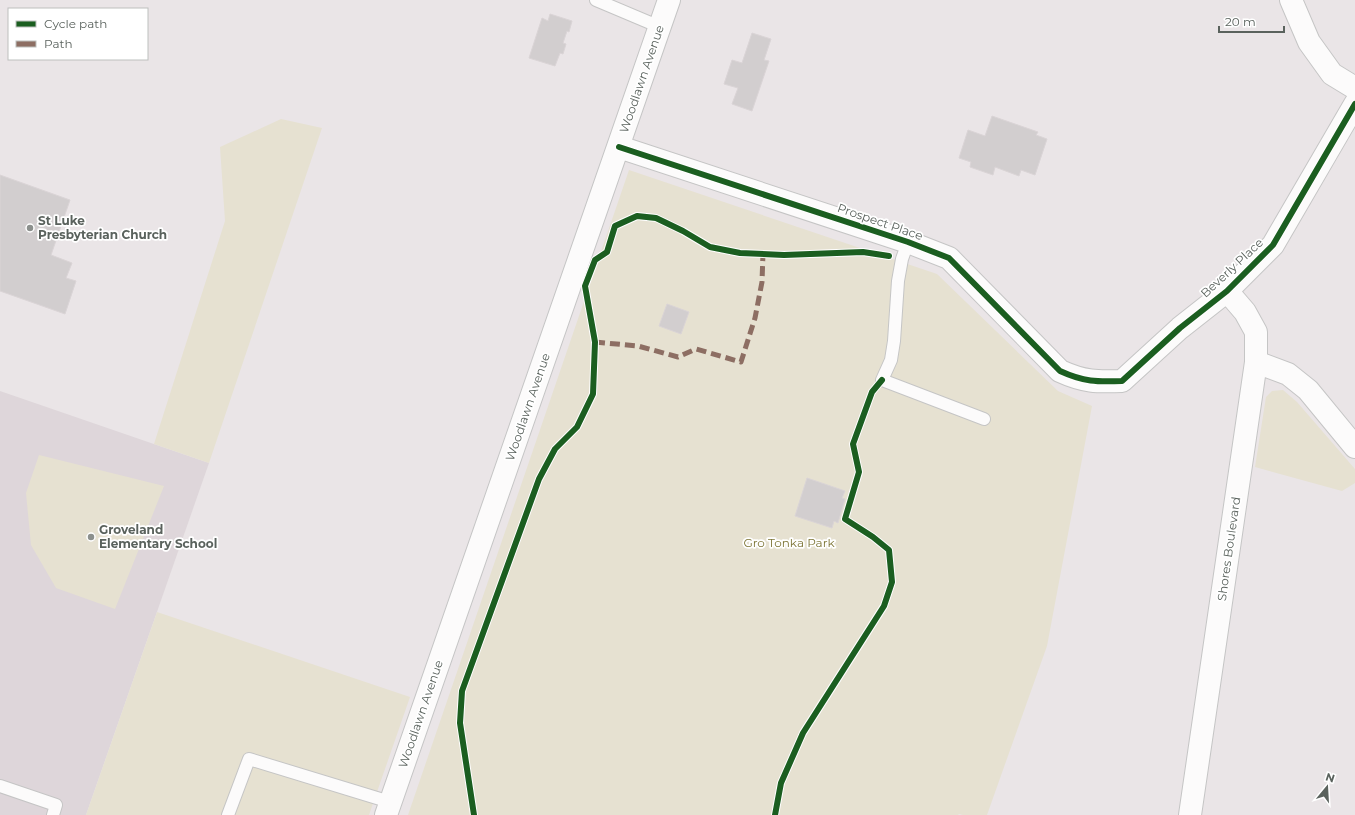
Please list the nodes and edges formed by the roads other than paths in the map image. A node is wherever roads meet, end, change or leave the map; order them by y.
1 (596, 0) edge
2 (669, 0) edge
3 (1291, 0) edge
4 (660, 27) junction
5 (1355, 88) edge
6 (1355, 104) edge
7 (619, 147) junction
8 (908, 242) junction
9 (1227, 292) junction
10 (1256, 362) junction
11 (1095, 382) joint
12 (984, 419) dead end
13 (1355, 447) edge
14 (0, 786) edge
15 (388, 809) edge
16 (53, 815) edge
17 (228, 815) edge
18 (1190, 815) edge

1 - 4 lane
2 - 4 street, Woodlawn Avenue
3 - 5 street
4 - 7 street, Woodlawn Avenue
6 - 9 street, Beverly Place
7 - 8 street, Prospect Place
7 - 15 street, Woodlawn Avenue
8 - 11 street, Prospect Place
8 - 12 lane
9 - 10 street, Shores Boulevard
9 - 11 street, Beverly Place
10 - 13 street
10 - 18 street, Shores Boulevard
14 - 16 lane
15 - 17 lane

